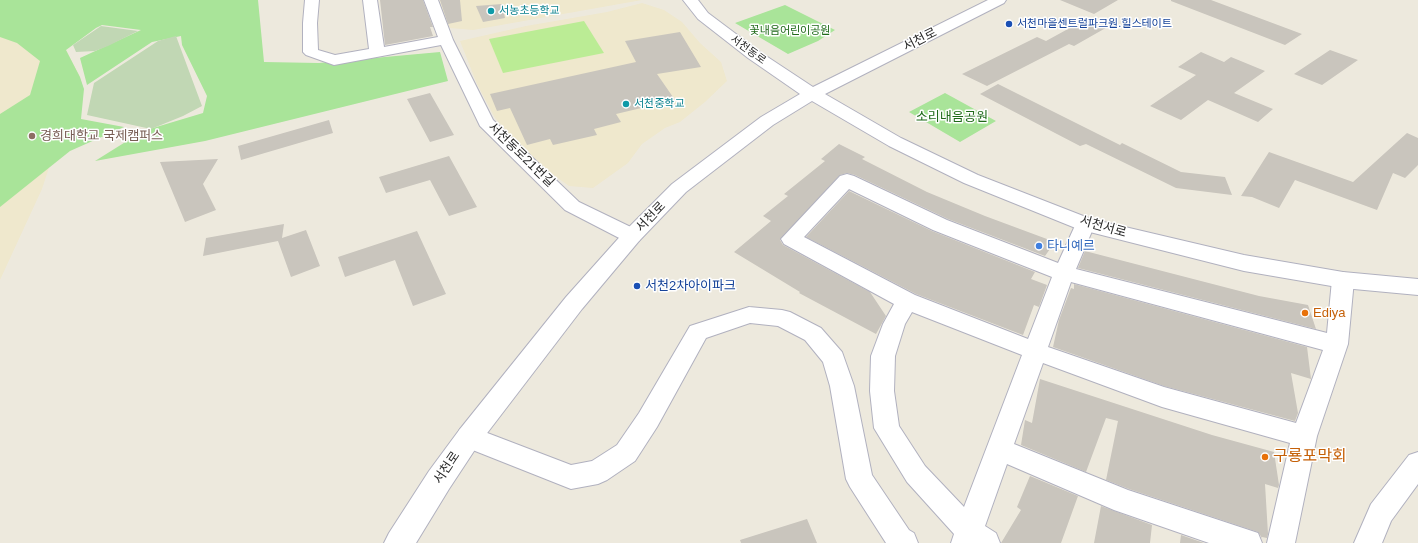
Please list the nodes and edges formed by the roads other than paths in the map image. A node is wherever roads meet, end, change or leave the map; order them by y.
1 (312, 0) edge
2 (370, 0) edge
3 (431, 0) edge
4 (690, 0) edge
5 (999, 0) edge
6 (446, 40) junction
7 (377, 52) junction
8 (812, 94) junction
9 (1085, 224) junction
10 (632, 236) junction
11 (1064, 273) junction
12 (1343, 280) junction
13 (1418, 287) edge
14 (907, 301) junction
15 (1337, 344) junction
16 (1035, 351) junction
17 (1304, 436) junction
18 (469, 437) junction
19 (999, 449) junction
20 (1418, 463) edge
21 (973, 539) edge
22 (399, 543) edge
23 (904, 543) edge
24 (1248, 543) edge
25 (1280, 543) edge
26 (1368, 543) edge

1 - 7 street
2 - 7 street
3 - 6 street, 서천동로21번길
4 - 8 street, 서천동로
5 - 8 street, 서천로
6 - 7 street
6 - 10 street, 서천동로21번길
8 - 9 street, 서천서로
8 - 10 street, 서천로
9 - 11 street
9 - 12 street, 서천서로
10 - 18 street, 서천로
11 - 14 street
11 - 15 street
11 - 16 street
12 - 13 street, 서천서로
12 - 15 street
14 - 16 street
14 - 21 street
15 - 17 street
16 - 17 street
16 - 19 street
17 - 25 street
18 - 22 street, 서천로
18 - 23 street
19 - 21 street
19 - 24 street
20 - 26 street

